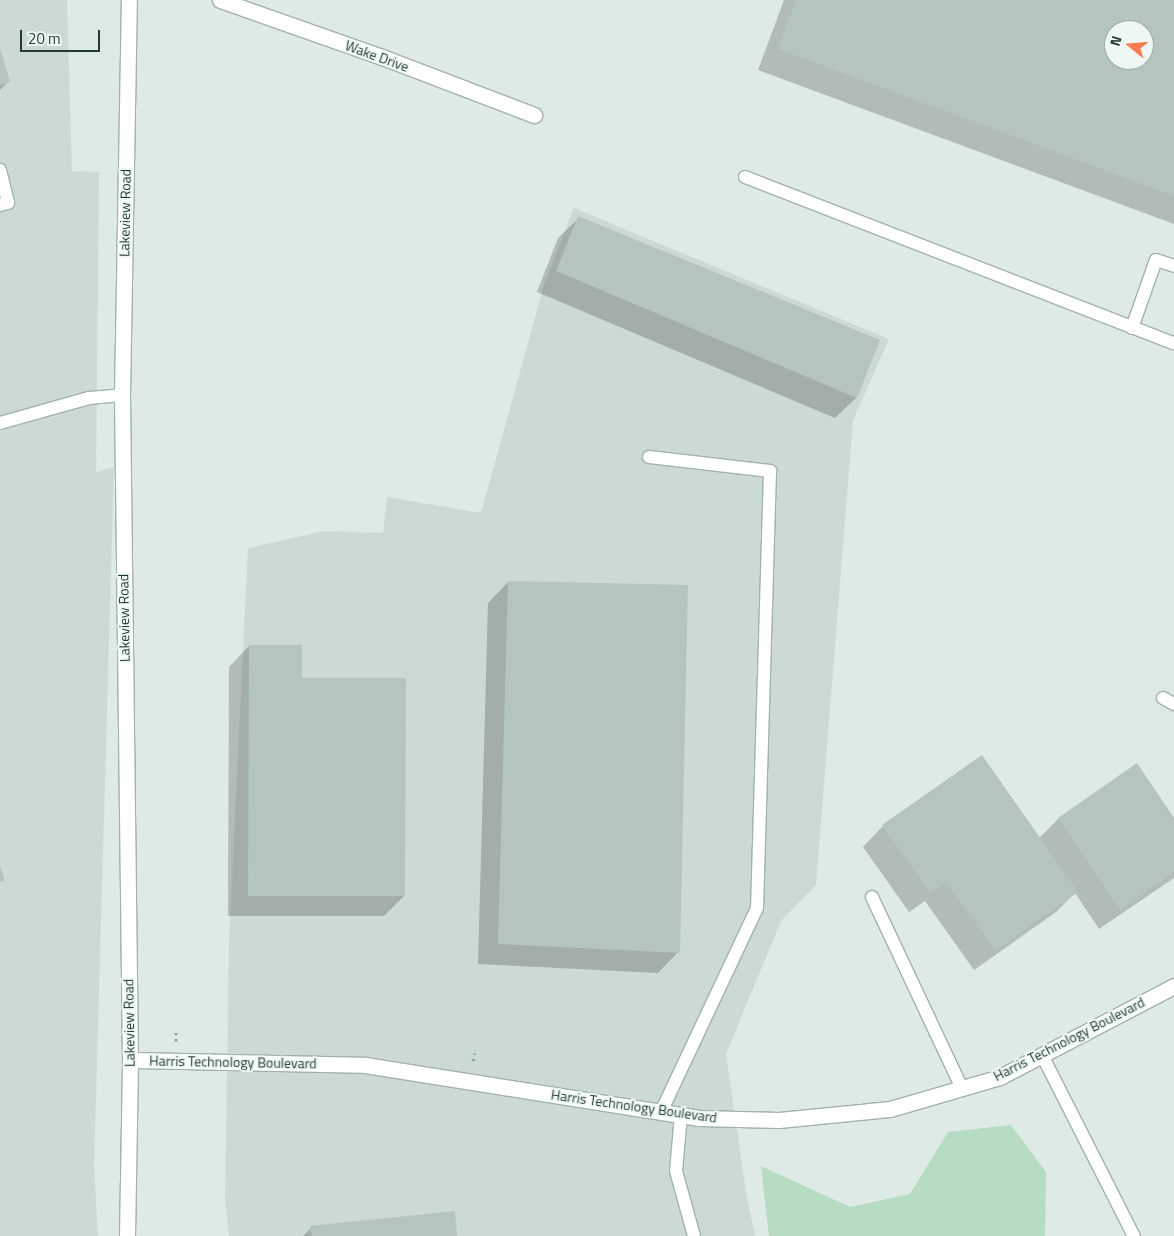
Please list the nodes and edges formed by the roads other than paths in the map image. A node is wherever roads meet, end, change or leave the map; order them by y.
1 (129, 0) edge
2 (220, 0) edge
3 (534, 115) dead end
4 (0, 170) edge
5 (745, 178) dead end
6 (0, 205) edge
7 (1174, 266) edge
8 (1132, 328) junction
9 (1174, 343) edge
10 (122, 395) junction
11 (0, 423) edge
12 (649, 457) dead end
13 (872, 897) dead end
14 (1174, 986) edge
15 (1042, 1055) junction
16 (130, 1060) junction
17 (962, 1088) junction
18 (661, 1112) junction
19 (681, 1115) junction
20 (127, 1236) edge
21 (694, 1236) edge
22 (1134, 1236) edge

1 - 10 street, Lakeview Road
2 - 3 street, Wake Drive
4 - 6 lane
5 - 8 lane
7 - 8 lane
8 - 9 lane
10 - 11 lane
10 - 16 street, Lakeview Road
12 - 18 lane
13 - 17 lane
14 - 15 street, Harris Technology Boulevard
15 - 17 street, Harris Technology Boulevard
15 - 22 lane
16 - 18 street, Harris Technology Boulevard
16 - 20 street, Lakeview Road
17 - 19 street, Harris Technology Boulevard
18 - 19 street, Harris Technology Boulevard
19 - 21 lane

